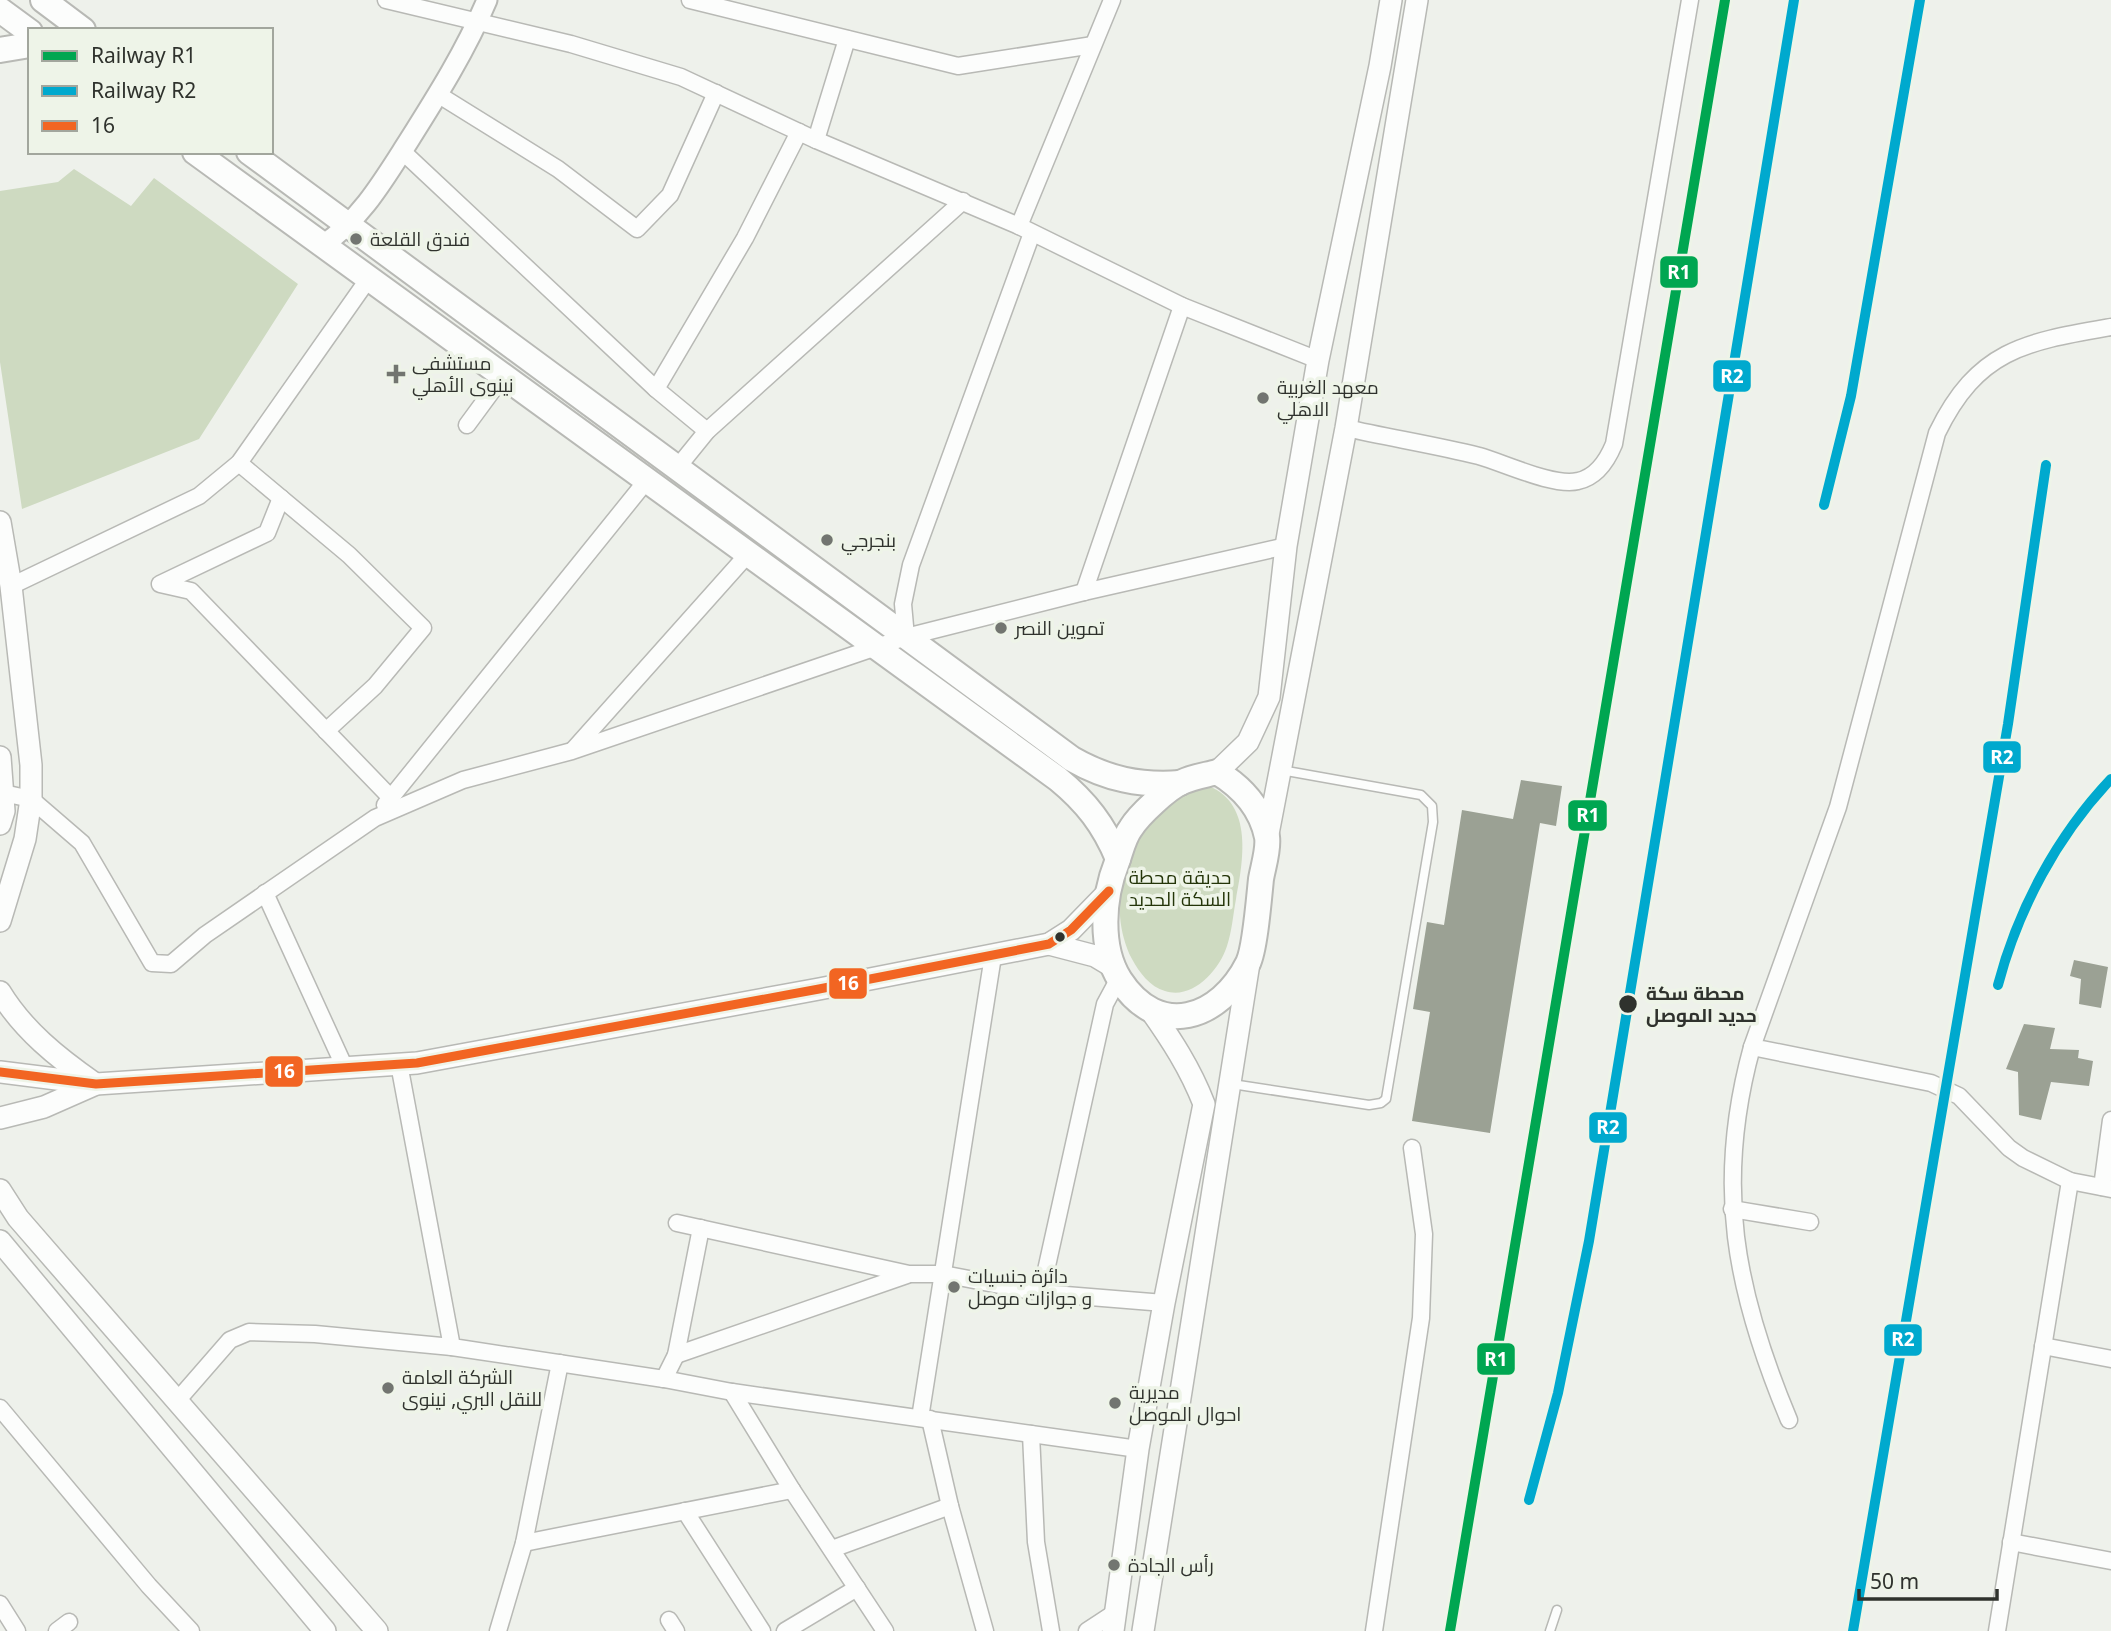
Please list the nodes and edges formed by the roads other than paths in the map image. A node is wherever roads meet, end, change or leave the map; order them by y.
1 (43, 0) edge
2 (386, 0) edge
3 (487, 0) edge
4 (690, 0) edge
5 (1112, 0) edge
6 (1391, 0) edge
7 (1417, 0) edge
8 (1690, 0) edge
9 (0, 10) edge
10 (477, 23) junction
11 (80, 28) edge
12 (28, 31) edge
13 (847, 39) junction
14 (28, 45) edge
15 (1093, 45) junction
16 (0, 50) edge
17 (716, 93) junction
18 (439, 95) junction
19 (799, 132) junction
20 (816, 140) junction
21 (402, 151) junction
22 (198, 154) edge
23 (253, 154) edge
24 (963, 201) junction
25 (349, 225) junction
26 (1026, 229) junction
27 (323, 245) junction
28 (369, 278) junction
29 (1182, 306) junction
30 (2111, 326) edge
31 (1318, 360) junction
32 (503, 376) junction
33 (656, 389) junction
34 (467, 425) dead end
35 (1346, 428) junction
36 (706, 431) junction
37 (239, 463) junction
38 (677, 468) junction
39 (647, 480) junction
40 (281, 498) junction
41 (0, 522) edge
42 (1286, 546) junction
43 (748, 554) junction
44 (11, 586) junction
45 (1084, 592) junction
46 (906, 637) junction
47 (876, 647) junction
48 (326, 731) junction
49 (572, 751) junction
50 (0, 757) edge
51 (1282, 770) junction
52 (1217, 772) junction
53 (1180, 783) junction
54 (3, 793) junction
55 (391, 798) junction
56 (31, 799) junction
57 (375, 818) junction
58 (0, 824) edge
59 (1267, 839) junction
60 (1118, 859) junction
61 (1109, 891) junction
62 (265, 893) junction
63 (0, 921) edge
64 (1049, 944) junction
65 (993, 956) junction
66 (1250, 960) junction
67 (1117, 973) junction
68 (0, 992) edge
69 (1149, 1008) junction
70 (1752, 1047) junction
71 (399, 1064) junction
72 (345, 1068) junction
73 (0, 1072) edge
74 (96, 1084) junction
75 (1230, 1084) junction
76 (0, 1118) edge
77 (2111, 1120) edge
78 (1412, 1149) dead end
79 (2070, 1181) junction
80 (2106, 1188) edge
81 (0, 1191) edge
82 (1732, 1209) junction
83 (1810, 1222) dead end
84 (677, 1223) dead end
85 (701, 1228) junction
86 (0, 1241) edge
87 (909, 1274) junction
88 (943, 1274) junction
89 (1041, 1293) junction
90 (1164, 1303) junction
91 (2043, 1346) junction
92 (452, 1347) junction
93 (676, 1355) junction
94 (2111, 1359) edge
95 (560, 1363) junction
96 (664, 1379) junction
97 (732, 1392) junction
98 (176, 1402) junction
99 (0, 1408) edge
100 (925, 1419) junction
101 (1789, 1420) dead end
102 (1031, 1434) junction
103 (1138, 1449) junction
104 (792, 1490) junction
105 (950, 1506) junction
106 (685, 1511) junction
107 (2011, 1542) junction
108 (524, 1543) junction
109 (832, 1549) junction
110 (2111, 1561) edge
111 (857, 1588) junction
112 (0, 1604) edge
113 (1557, 1610) dead end
114 (1114, 1621) edge
115 (17, 1631) edge
116 (191, 1631) edge
117 (325, 1631) edge
118 (377, 1631) edge
119 (498, 1631) edge
120 (762, 1631) edge
121 (785, 1631) edge
122 (885, 1631) edge
123 (985, 1631) edge
124 (1051, 1631) edge
125 (1087, 1631) edge
126 (1143, 1631) edge
127 (1374, 1631) edge
128 (1550, 1631) edge
129 (1997, 1631) edge

1 - 11 main road
2 - 10 street
3 - 10 street
4 - 13 street
5 - 15 street
6 - 31 main road
7 - 35 main road
8 - 35 street
9 - 12 main road
10 - 17 street
10 - 18 street
13 - 15 street
13 - 20 street
14 - 16 main road
15 - 26 street
17 - 18 street
17 - 19 street
18 - 21 street
19 - 20 street
19 - 33 street
20 - 24 street
21 - 25 street
21 - 33 street
22 - 27 main road
23 - 25 main road
24 - 26 street
24 - 36 street
25 - 27 street
25 - 38 main road
26 - 29 street
26 - 46 street
27 - 28 main road
28 - 32 main road
28 - 37 street
29 - 31 street
29 - 45 street
30 - 70 street
31 - 42 main road
32 - 34 street
32 - 39 main road
33 - 36 street
35 - 51 main road
36 - 38 street
37 - 40 street
37 - 44 street
38 - 46 main road
39 - 43 main road
39 - 55 street
40 - 48 street
40 - 48 street
41 - 44 main road
42 - 45 street
42 - 52 main road
43 - 47 main road
43 - 49 street
44 - 56 main road
45 - 46 street
46 - 47 street
46 - 53 main road
47 - 49 street
47 - 60 main road
48 - 55 street
49 - 57 street
50 - 54 main road
51 - 59 main road
51 - 75 lane
52 - 53 main road
52 - 59 main road
53 - 60 main road
54 - 56 street
54 - 58 main road
55 - 57 street
56 - 62 street
56 - 63 main road
57 - 62 street
59 - 66 main road
60 - 61 main road
61 - 64 main road
61 - 67 main road
62 - 72 street
64 - 65 main road
64 - 67 main road
65 - 71 main road
65 - 88 street
66 - 69 main road
66 - 75 main road
67 - 69 main road
67 - 89 street
68 - 74 main road
69 - 90 main road
70 - 79 street
70 - 82 street
71 - 72 main road
71 - 92 street
72 - 74 main road
73 - 74 main road
74 - 76 main road
75 - 126 main road
77 - 80 street
78 - 127 street
79 - 80 street
79 - 91 street
81 - 98 main road
82 - 83 street
82 - 101 street
84 - 85 street
85 - 87 street
85 - 93 street
86 - 117 main road
87 - 88 street
87 - 93 street
88 - 89 street
88 - 100 street
89 - 90 street
90 - 103 main road
91 - 94 street
91 - 107 street
92 - 95 street
92 - 98 street
93 - 96 street
95 - 96 street
95 - 108 street
96 - 97 street
97 - 100 street
97 - 104 street
98 - 118 main road
99 - 116 street
100 - 102 street
100 - 105 street
102 - 103 street
102 - 124 street
103 - 114 main road
104 - 106 street
104 - 109 street
105 - 109 street
105 - 123 street
106 - 108 street
106 - 120 street
107 - 110 street
107 - 129 street
108 - 119 street
109 - 111 street
111 - 121 street
111 - 122 street
112 - 115 street
113 - 128 lane
114 - 125 street

